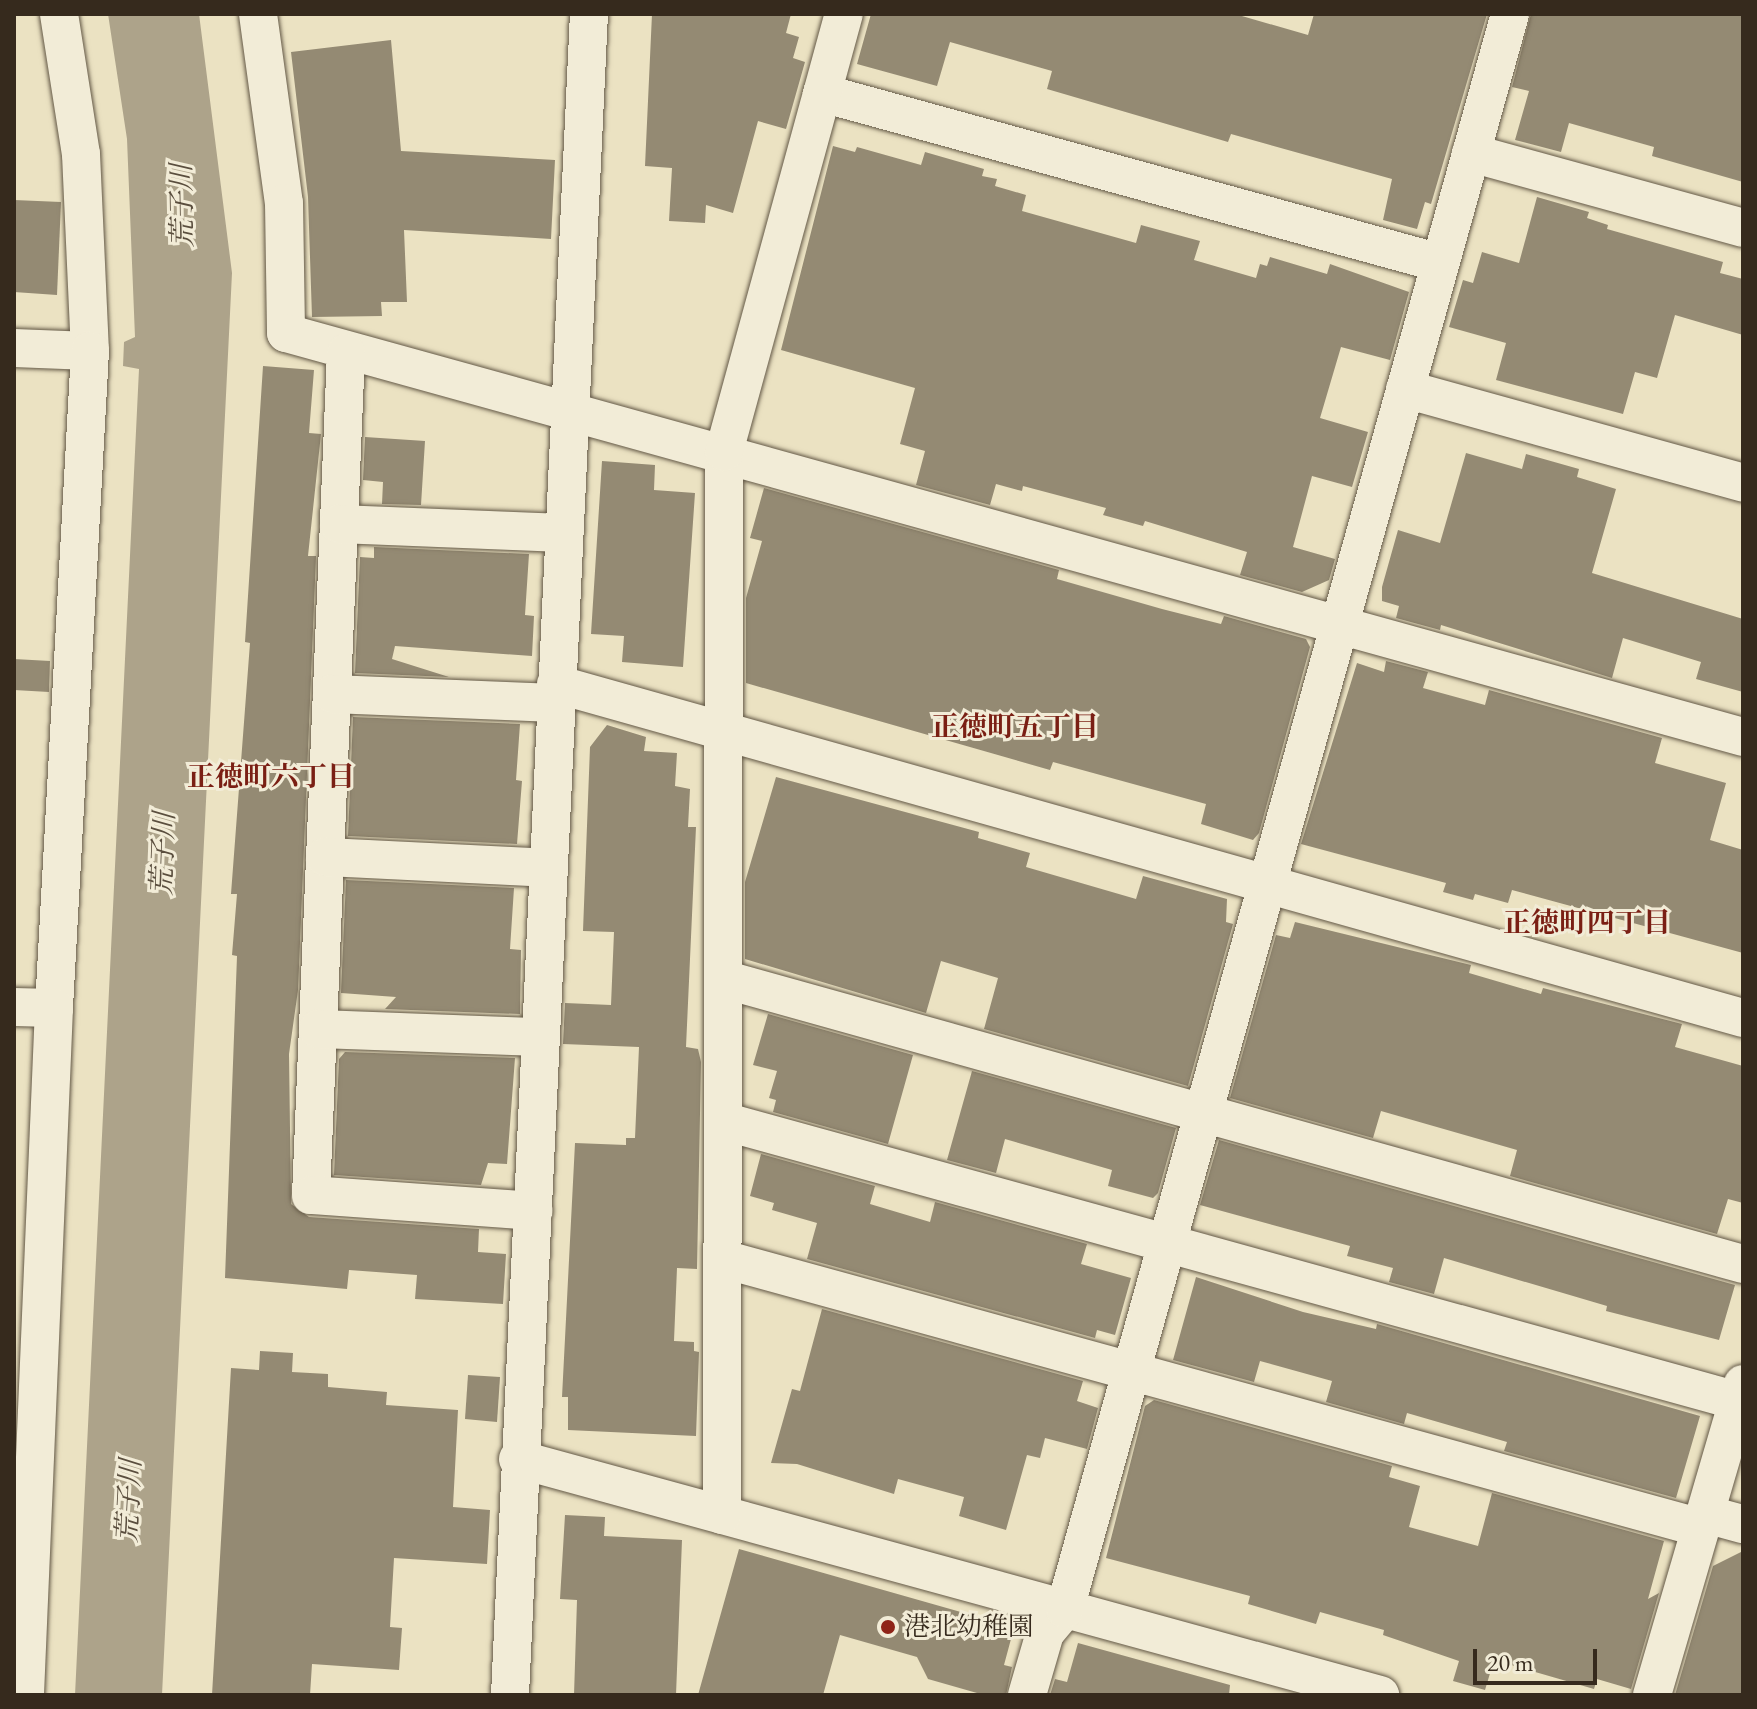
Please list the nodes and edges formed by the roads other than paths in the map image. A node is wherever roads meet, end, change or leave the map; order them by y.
1 (59, 14) edge
2 (258, 14) edge
3 (589, 14) edge
4 (844, 14) edge
5 (1510, 14) edge
6 (822, 93) junction
7 (1471, 153) junction
8 (1743, 228) edge
9 (1440, 263) junction
10 (14, 348) edge
11 (90, 351) junction
12 (346, 353) junction
13 (1405, 389) junction
14 (569, 411) junction
15 (724, 452) junction
16 (1743, 483) edge
17 (339, 524) junction
18 (563, 533) junction
19 (1339, 625) junction
20 (556, 693) junction
21 (332, 694) junction
22 (724, 731) junction
23 (1743, 737) edge
24 (325, 857) junction
25 (548, 868) junction
26 (1267, 884) junction
27 (723, 979) junction
28 (14, 1007) edge
29 (54, 1008) junction
30 (1743, 1018) edge
31 (318, 1029) junction
32 (541, 1037) junction
33 (1204, 1113) junction
34 (723, 1121) junction
35 (533, 1211) junction
36 (1167, 1243) junction
37 (723, 1259) junction
38 (1743, 1264) edge
39 (1132, 1370) junction
40 (1741, 1392) edge
41 (518, 1459) junction
42 (722, 1515) junction
43 (1703, 1521) junction
44 (1743, 1524) edge
45 (1065, 1609) junction
46 (25, 1695) edge
47 (510, 1695) edge
48 (1027, 1695) edge
49 (1380, 1695) edge
50 (1652, 1695) edge

1 - 11 street
2 - 12 street
3 - 14 street
4 - 6 street
5 - 7 street
6 - 9 street
6 - 15 street
7 - 8 street
7 - 9 street
9 - 13 street
10 - 11 street
11 - 29 street
12 - 14 street
12 - 17 street
13 - 16 street
13 - 19 street
14 - 15 street
14 - 18 street
15 - 19 street
15 - 22 street
17 - 18 street
17 - 21 street
18 - 20 street
19 - 23 street
19 - 26 street
20 - 21 street
20 - 22 street
20 - 25 street
21 - 24 street
22 - 26 street
22 - 27 street
24 - 25 street
24 - 31 street
25 - 32 street
26 - 30 street
26 - 33 street
27 - 33 street
27 - 34 street
28 - 29 street
29 - 46 street
31 - 32 street
31 - 35 street
32 - 35 street
33 - 36 street
33 - 38 street
34 - 36 street
34 - 37 street
35 - 41 street
36 - 39 street
36 - 40 street
37 - 39 street
37 - 42 street
39 - 43 street
39 - 45 street
40 - 43 street
41 - 42 street
41 - 47 street
42 - 45 street
43 - 44 street
43 - 50 street
45 - 48 street
45 - 49 street

